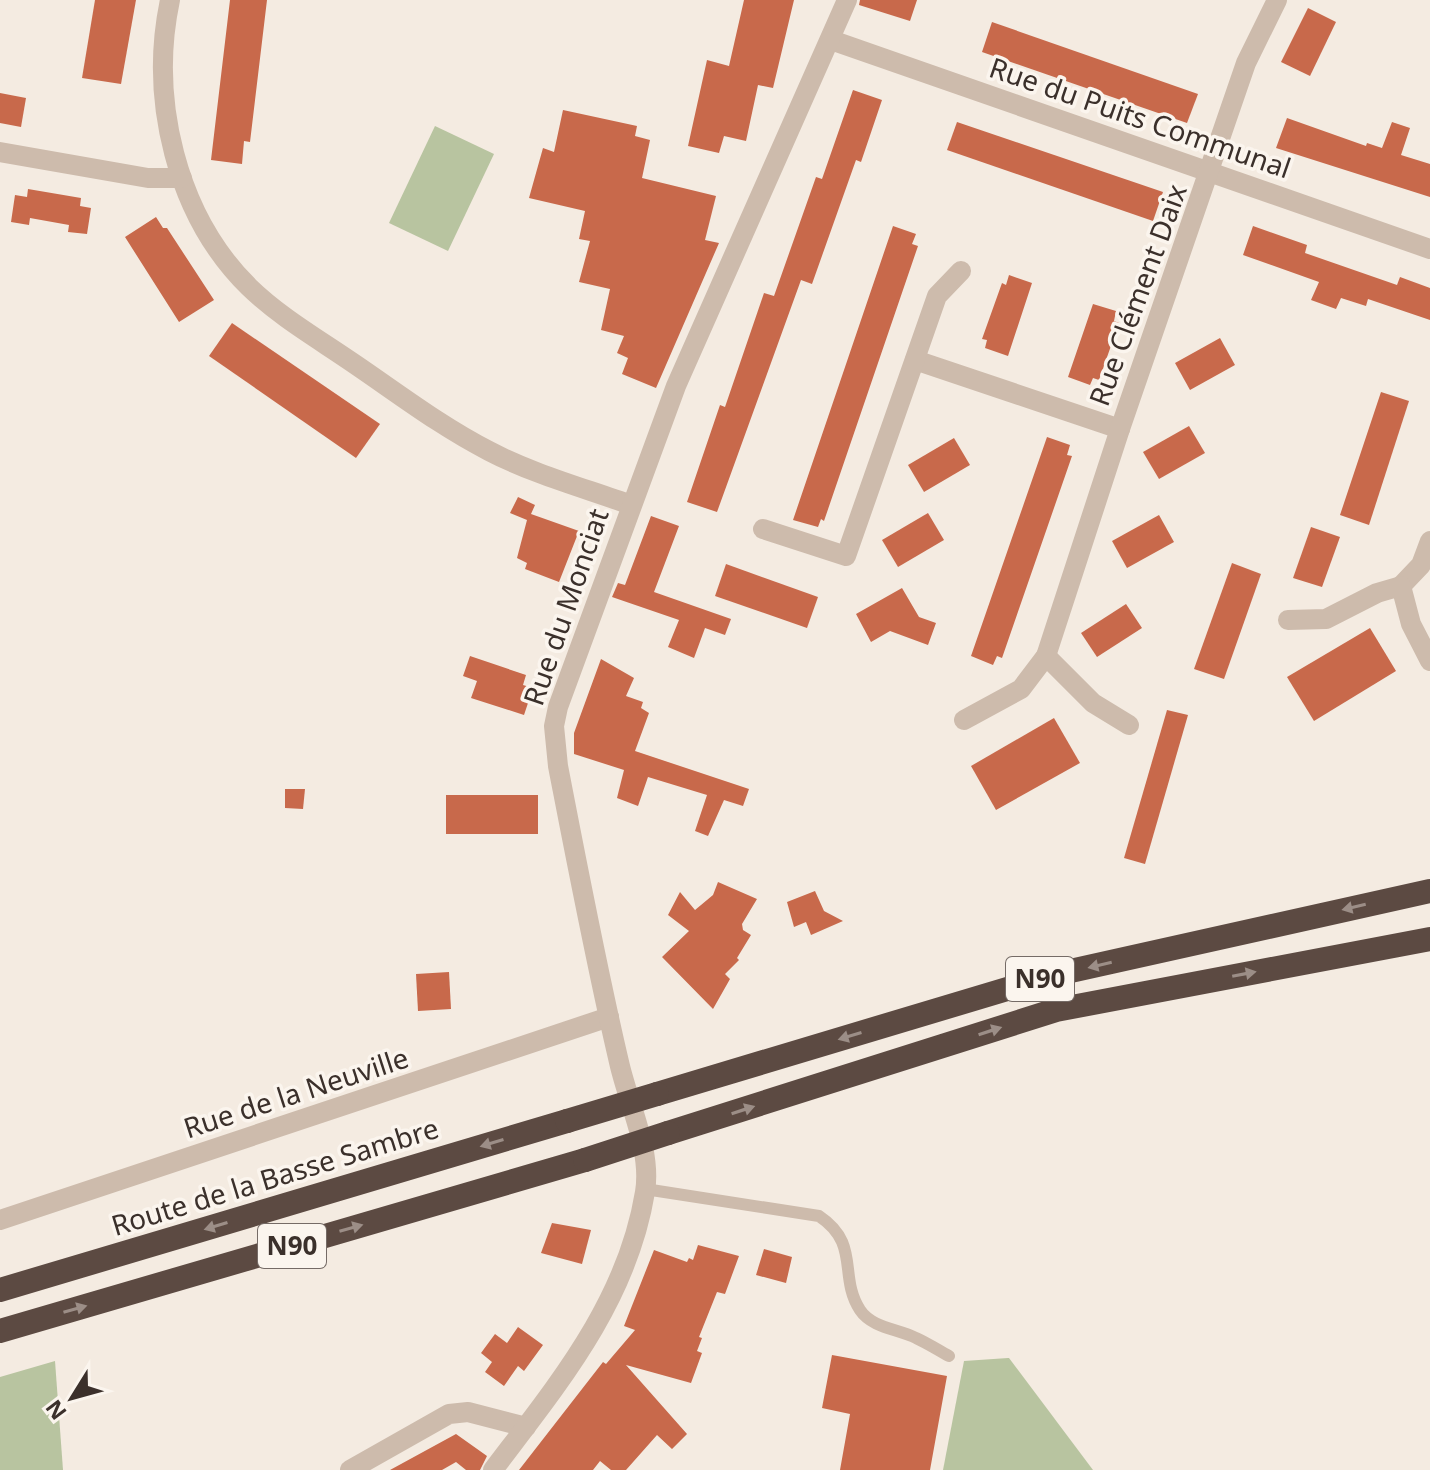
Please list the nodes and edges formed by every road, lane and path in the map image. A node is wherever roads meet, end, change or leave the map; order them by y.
1 (170, 0) edge
2 (847, 0) edge
3 (1277, 0) edge
4 (831, 40) junction
5 (0, 152) edge
6 (1211, 172) junction
7 (182, 178) junction
8 (1430, 249) edge
9 (961, 271) dead end
10 (915, 360) junction
11 (1120, 429) junction
12 (631, 505) junction
13 (763, 529) dead end
14 (1430, 541) edge
15 (1401, 586) junction
16 (1288, 620) dead end
17 (1046, 656) junction
18 (1430, 661) edge
19 (964, 720) dead end
20 (1129, 725) dead end
21 (1430, 891) edge
22 (1430, 939) edge
23 (609, 1017) junction
24 (645, 1189) junction
25 (0, 1220) edge
26 (0, 1290) edge
27 (0, 1331) edge
28 (949, 1356) dead end
29 (526, 1427) junction
30 (350, 1470) edge
31 (493, 1470) edge

1 - 7 street
2 - 4 street, Rue du Monciat
3 - 6 street, Rue Clément Daix
4 - 6 street, Rue du Puits Communal
4 - 12 street, Rue du Monciat
5 - 7 street
6 - 8 street, Rue du Puits Communal
6 - 11 street, Rue Clément Daix
7 - 12 street
9 - 10 street
10 - 11 street, Rue Clément Daix
10 - 13 street
11 - 17 street, Rue Clément Daix
12 - 23 street, Rue du Monciat
14 - 15 street
15 - 16 street
15 - 18 street
17 - 19 street, Rue Clément Daix
17 - 20 street
21 -> 26 highway, Route de la Basse Sambre / N90, bridge
27 -> 22 highway, N90, bridge
23 - 24 street, Rue du Monciat
23 - 25 street, Rue de la Neuville
24 - 28 lane
24 - 29 street, Rue du Monciat
29 - 30 street
29 - 31 street, Rue du Monciat

